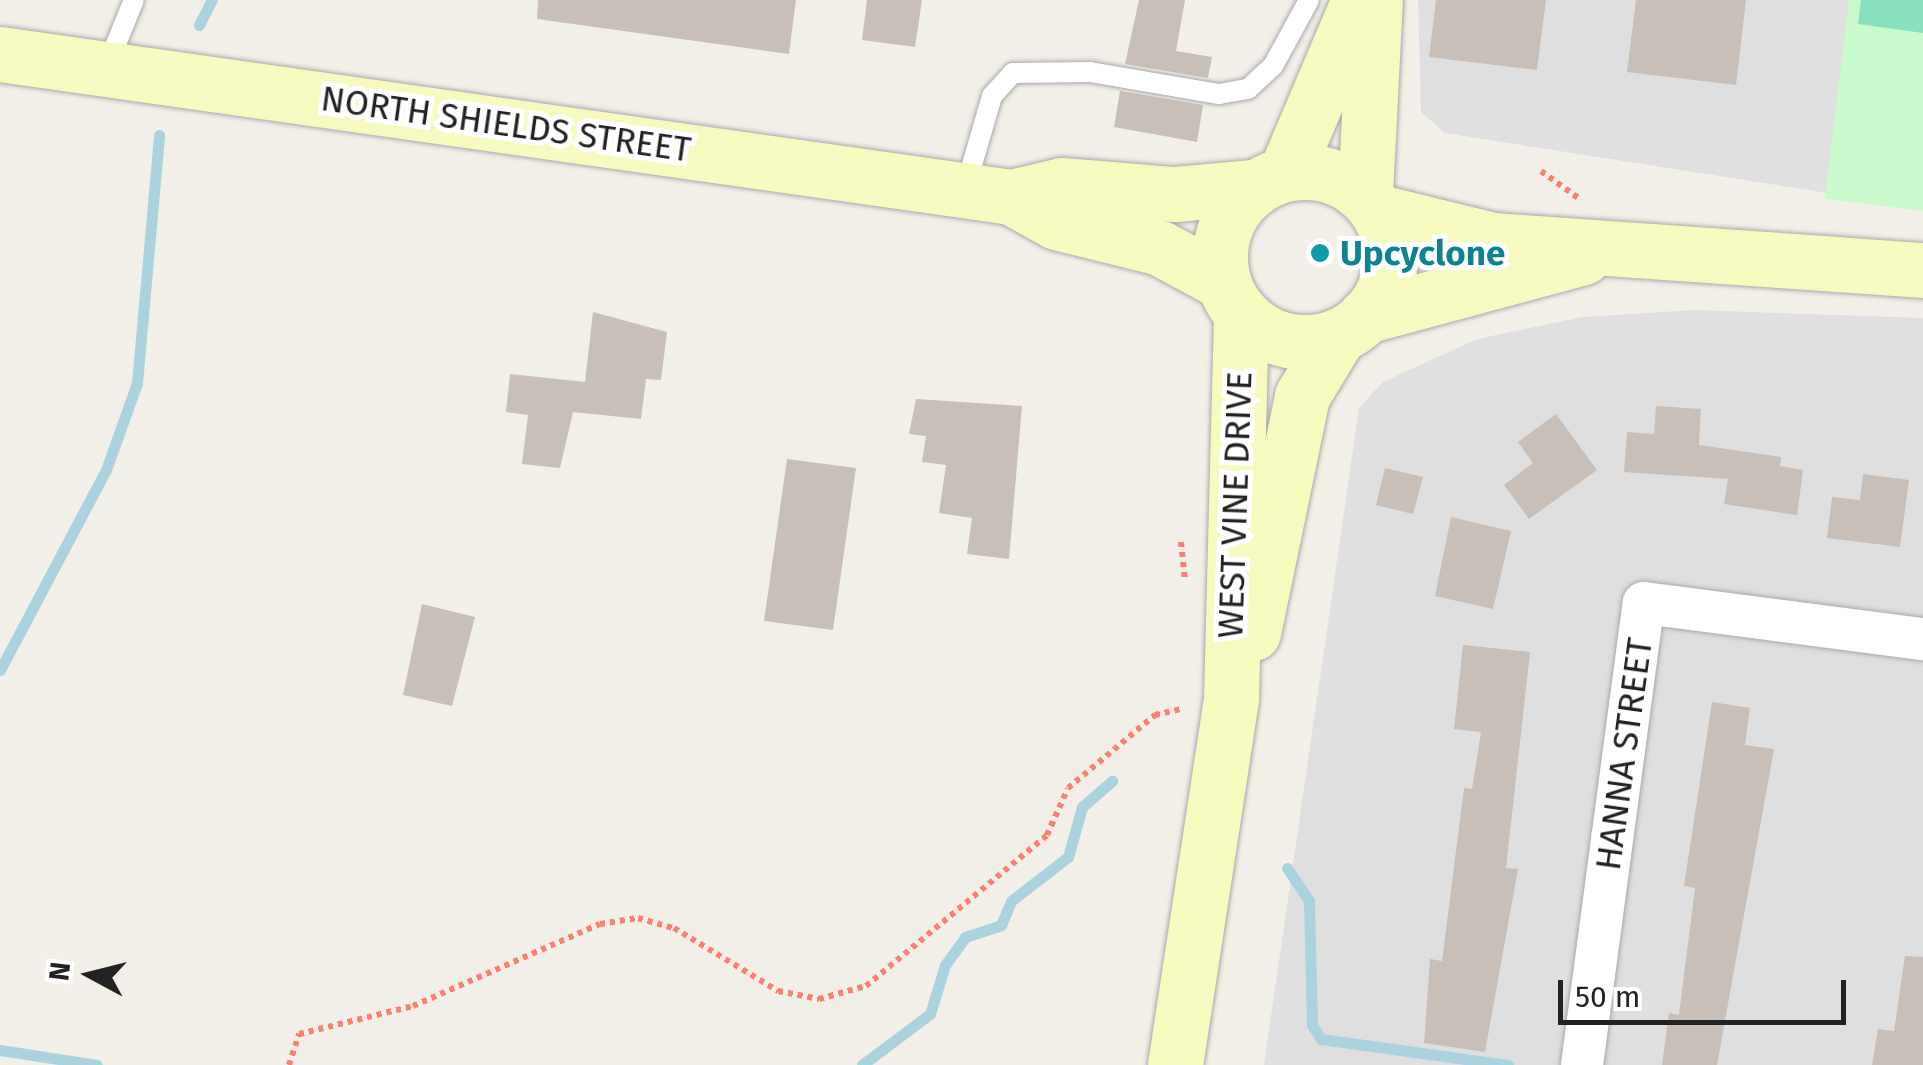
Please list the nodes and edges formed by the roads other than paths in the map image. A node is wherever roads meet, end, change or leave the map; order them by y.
1 (134, 0) edge
2 (1346, 1) edge
3 (0, 54) edge
4 (118, 69) junction
5 (1270, 180) junction
6 (988, 194) junction
7 (1372, 204) junction
8 (1601, 250) junction
9 (1923, 270) edge
10 (1232, 297) junction
11 (1352, 326) junction
12 (1923, 638) edge
13 (1231, 698) junction
14 (1175, 1065) edge
15 (1582, 1065) edge

1 - 4 lane
2 - 5 main road
2 - 6 lane
2 - 7 main road
3 - 4 main road, NORTH SHIELDS STREET
4 - 6 main road, NORTH SHIELDS STREET
5 - 6 main road, NORTH SHIELDS STREET
5 - 7 main road
5 - 10 main road
6 - 10 main road, NORTH SHIELDS STREET
7 - 8 main road
7 - 11 main road
8 - 9 main road
8 - 11 main road
10 - 11 main road
10 - 13 main road, WEST VINE DRIVE
11 - 13 main road, WEST VINE DRIVE
12 - 15 street, HANNA STREET
13 - 14 main road, WEST VINE DRIVE

